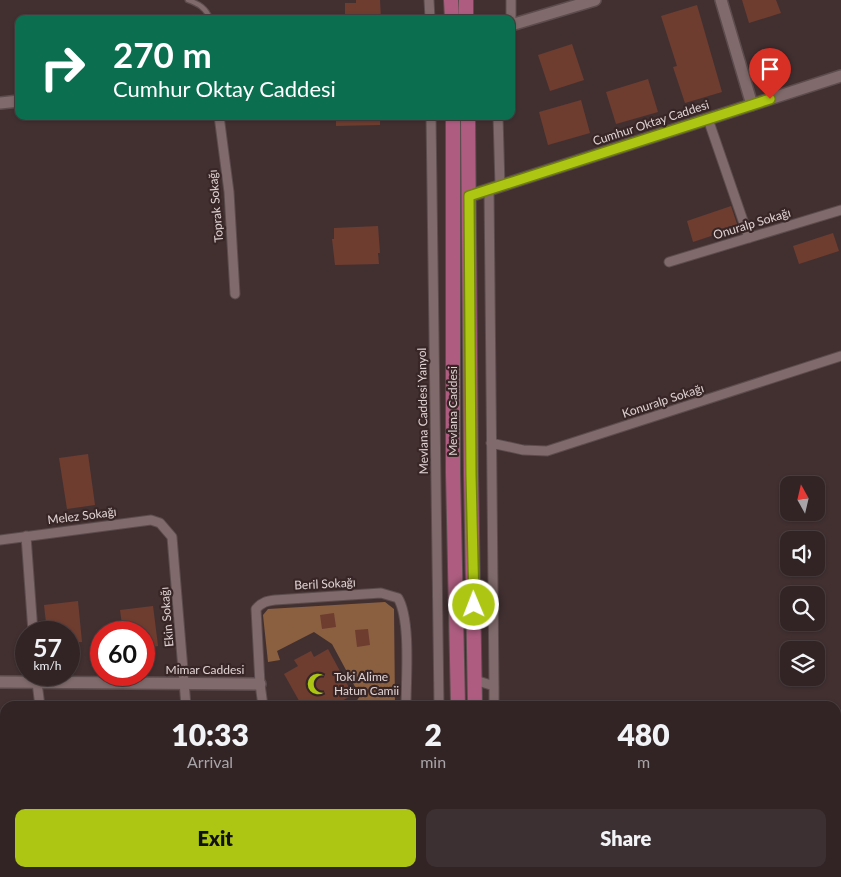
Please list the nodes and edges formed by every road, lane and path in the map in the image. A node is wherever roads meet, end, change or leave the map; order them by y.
1 (188, 0) edge
2 (429, 0) edge
3 (451, 0) edge
4 (466, 0) edge
5 (512, 0) edge
6 (594, 0) edge
7 (721, 0) edge
8 (208, 15) edge
9 (430, 15) edge
10 (452, 15) edge
11 (466, 15) edge
12 (511, 15) edge
13 (515, 24) edge
14 (841, 76) edge
15 (15, 101) edge
16 (0, 103) edge
17 (752, 105) junction
18 (708, 119) junction
19 (220, 120) edge
20 (431, 120) edge
21 (453, 120) edge
22 (468, 120) edge
23 (498, 120) edge
24 (495, 187) junction
25 (469, 196) junction
26 (841, 210) edge
27 (749, 238) junction
28 (669, 262) dead end
29 (235, 294) dead end
30 (841, 356) edge
31 (491, 443) junction
32 (165, 527) joint
33 (26, 536) junction
34 (0, 540) edge
35 (32, 621) edge
36 (80, 680) edge
37 (475, 680) junction
38 (15, 681) edge
39 (0, 682) edge
40 (185, 684) junction
41 (260, 684) junction
42 (38, 686) edge
43 (494, 686) junction
44 (39, 701) edge
45 (186, 701) edge
46 (262, 701) edge
47 (406, 701) edge
48 (439, 701) edge
49 (458, 701) edge
50 (475, 701) edge
51 (494, 701) edge

1 - 8 lane
2 - 9 street
3 - 10 main road
4 - 11 main road
5 - 12 street
6 - 13 street
7 - 17 street
14 - 17 street, Cumhur Oktay Caddesi
15 - 16 street
17 - 18 street, Cumhur Oktay Caddesi
18 - 24 street, Cumhur Oktay Caddesi
18 - 27 street
19 - 29 street, Toprak Sokağı
20 - 48 street, Mevlana Caddesi Yanyol
21 - 49 main road, Mevlana Caddesi
22 - 25 main road, Mevlana Caddesi
23 - 24 street
24 - 25 street, Cumhur Oktay Caddesi
24 - 31 street
25 - 37 main road, Mevlana Caddesi
26 - 27 street, Onuralp Sokağı
27 - 28 street, Onuralp Sokağı
30 - 31 street, Konuralp Sokağı
31 - 43 street
32 - 33 street, Melez Sokağı
32 - 40 street, Ekin Sokağı
33 - 34 street, Melez Sokağı
33 - 35 street
36 - 40 street, Mimar Caddesi
37 - 43 street
37 - 50 main road, Mevlana Caddesi
38 - 39 street, Mimar Caddesi
40 - 41 street, Mimar Caddesi
40 - 45 street, Ekin Sokağı
41 - 46 street
41 - 47 street, Beril Sokağı
42 - 44 street
43 - 51 street

